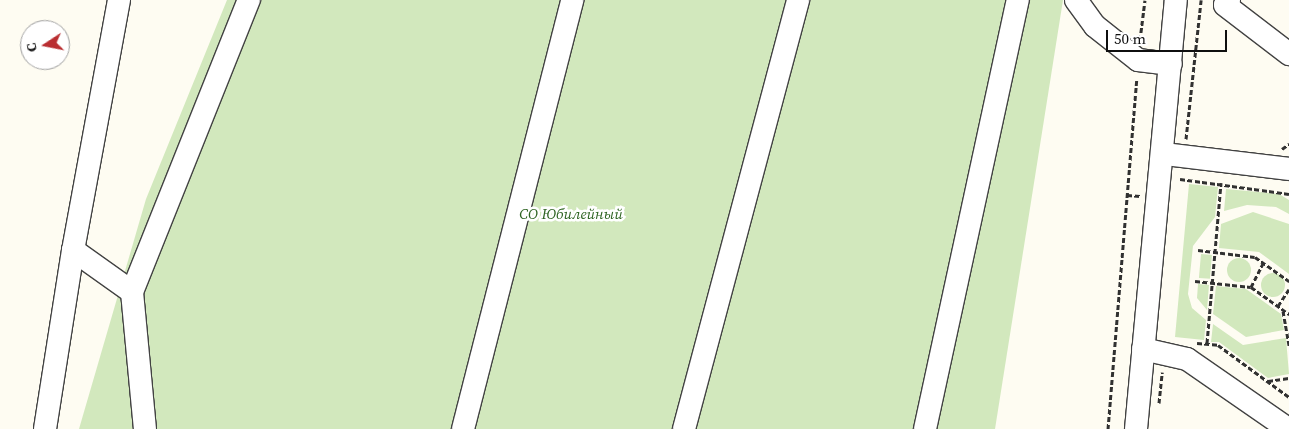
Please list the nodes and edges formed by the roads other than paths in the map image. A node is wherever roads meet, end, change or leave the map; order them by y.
1 (119, 0) edge
2 (249, 0) edge
3 (572, 0) edge
4 (798, 0) edge
5 (1018, 0) edge
6 (1076, 0) edge
7 (1176, 0) edge
8 (1229, 0) edge
9 (1289, 54) edge
10 (1171, 64) junction
11 (1173, 155) junction
12 (1289, 169) edge
13 (73, 250) junction
14 (132, 292) junction
15 (1143, 349) junction
16 (45, 429) edge
17 (145, 429) edge
18 (463, 429) edge
19 (684, 429) edge
20 (925, 429) edge
21 (1136, 429) edge
22 (1288, 429) edge

1 - 13 lane
2 - 14 lane
3 - 18 lane
4 - 19 lane
5 - 20 lane
6 - 10 lane
7 - 10 lane
8 - 9 lane
10 - 11 lane
11 - 12 lane
11 - 15 lane
13 - 14 lane
13 - 16 lane
14 - 17 lane
15 - 21 lane
15 - 22 lane

